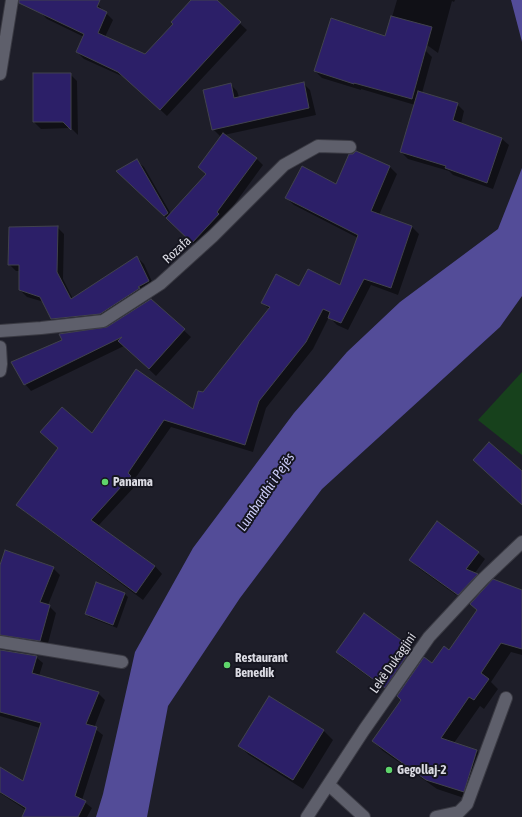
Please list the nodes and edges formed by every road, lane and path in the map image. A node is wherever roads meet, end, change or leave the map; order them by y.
1 (12, 0) edge
2 (0, 74) edge
3 (350, 147) dead end
4 (0, 331) edge
5 (0, 347) edge
6 (0, 371) edge
7 (522, 542) edge
8 (0, 642) edge
9 (122, 662) dead end
10 (506, 698) dead end
11 (329, 785) junction
12 (307, 817) edge
13 (364, 817) edge
14 (436, 817) edge

1 - 2 street
3 - 4 street, Rozafa
5 - 6 street
7 - 11 street, Lekë Dukagjini
8 - 9 street
10 - 14 street
11 - 12 street, Lekë Dukagjini
11 - 13 street

